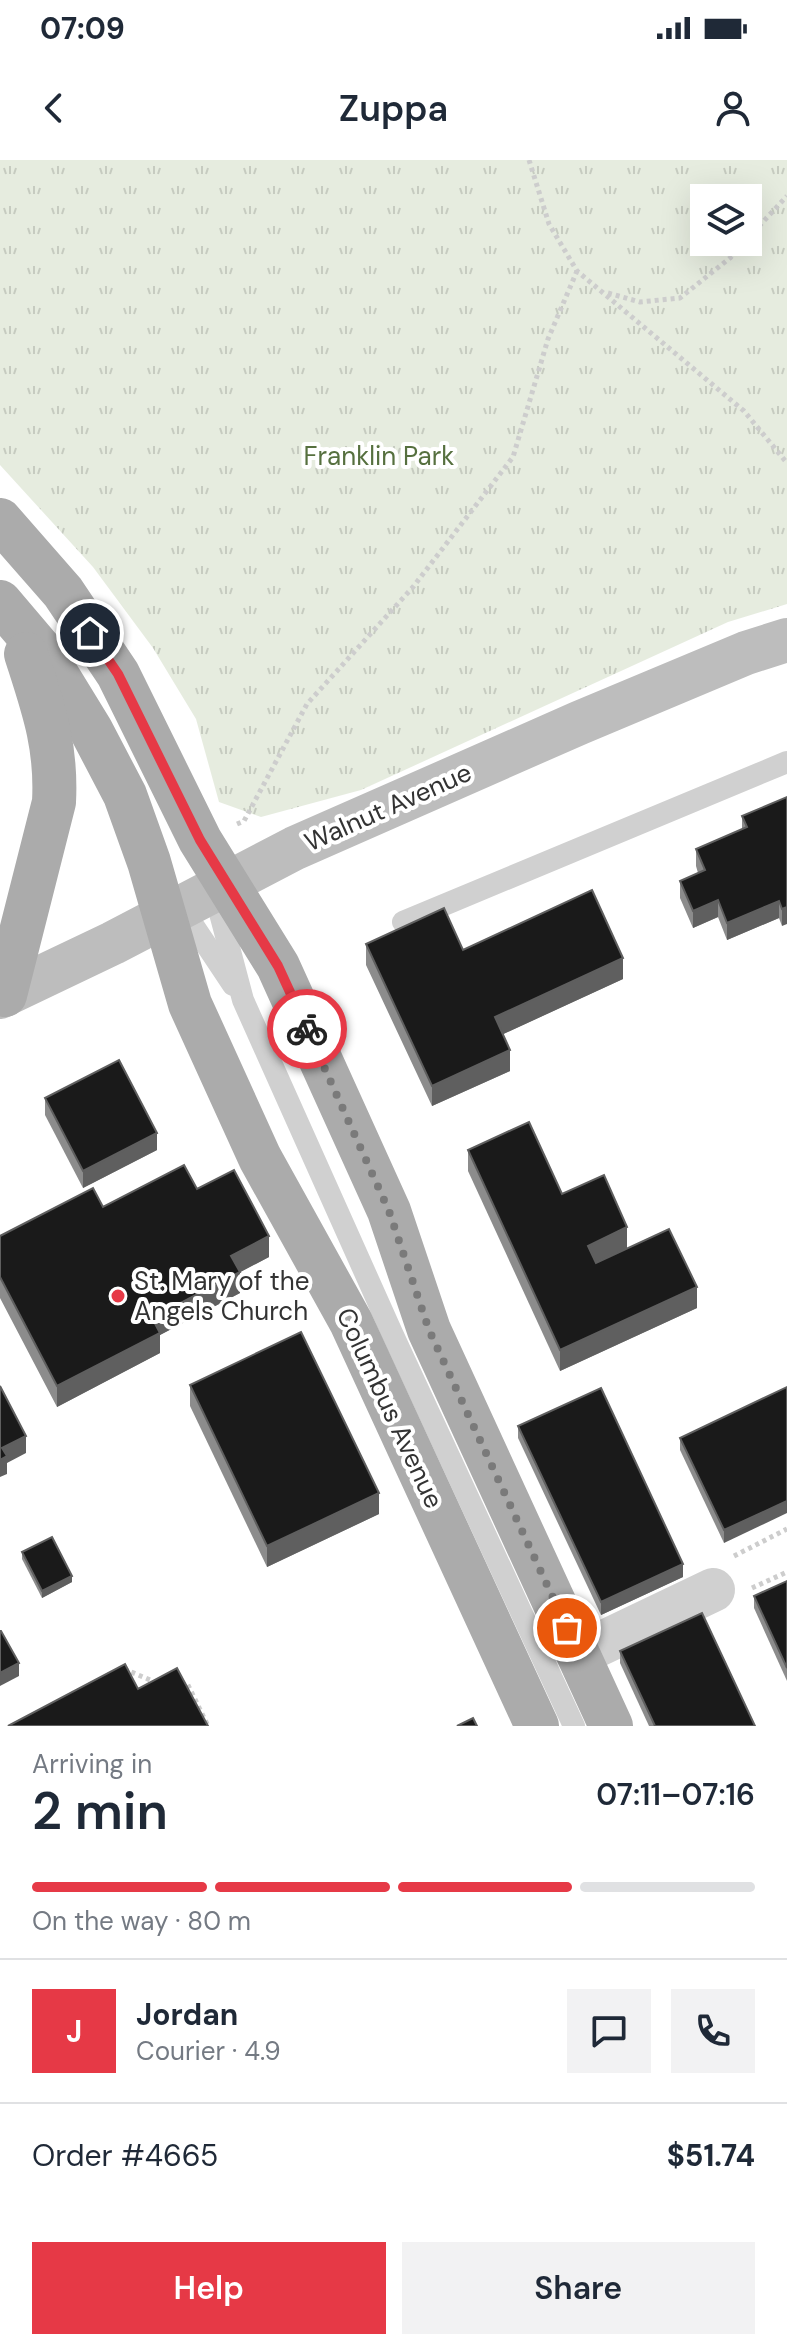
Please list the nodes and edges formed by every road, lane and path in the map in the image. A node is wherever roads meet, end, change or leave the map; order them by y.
1 (529, 160) edge
2 (787, 196) edge
3 (762, 223) edge
4 (732, 256) edge
5 (577, 271) junction
6 (603, 292) junction
7 (787, 463) edge
8 (0, 520) edge
9 (7, 610) edge
10 (787, 640) edge
11 (787, 762) edge
12 (244, 821) dead end
13 (196, 899) junction
14 (403, 922) dead end
15 (3, 996) edge
16 (243, 1000) junction
17 (787, 1529) edge
18 (758, 1544) dead end
19 (787, 1572) edge
20 (776, 1577) dead end
21 (713, 1590) dead end
22 (579, 1654) junction
23 (119, 1667) edge
24 (159, 1684) edge
25 (173, 1684) edge
26 (208, 1726) edge
27 (537, 1726) edge
28 (574, 1726) edge
29 (611, 1726) edge

1 - 5 path
2 - 3 path
4 - 6 path
5 - 6 path
5 - 12 path
6 - 7 path
8 - 13 main road
9 - 13 main road
9 - 15 main road
10 - 13 street, Walnut Avenue
11 - 14 lane
13 - 15 street, Walnut Avenue
13 - 16 lane, Columbus Avenue
13 - 16 lane, Columbus Avenue
13 - 22 main road
13 - 27 main road, Columbus Avenue
16 - 28 lane, Columbus Avenue
17 - 18 path
19 - 20 path
21 - 22 street
22 - 29 main road
23 - 24 path
25 - 26 path

